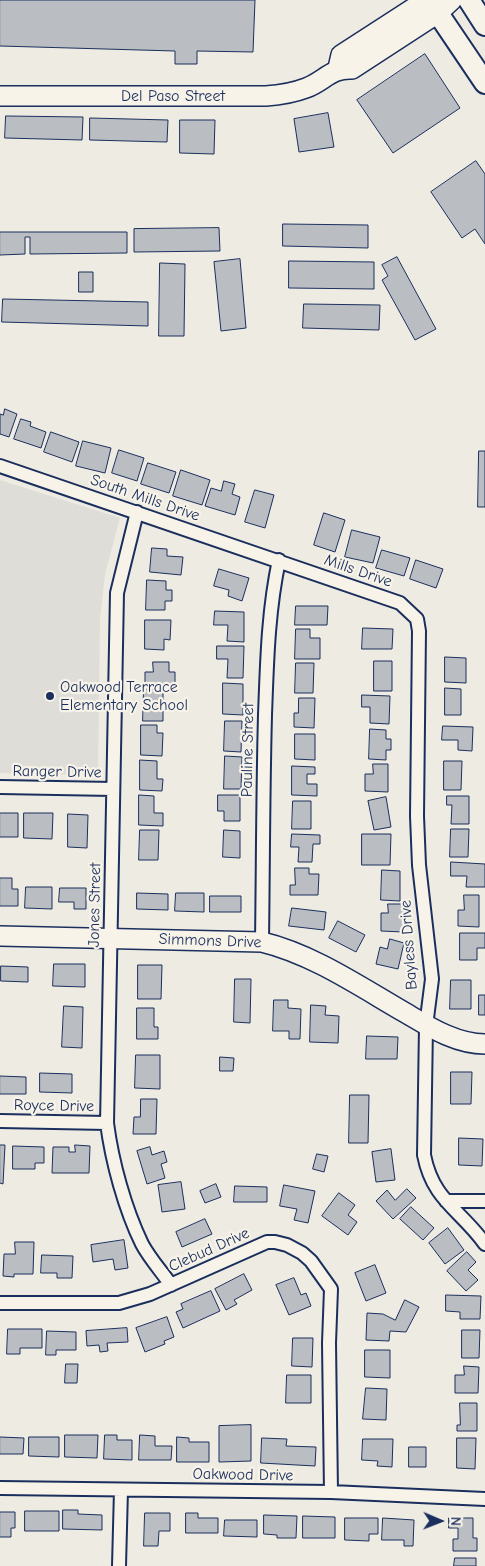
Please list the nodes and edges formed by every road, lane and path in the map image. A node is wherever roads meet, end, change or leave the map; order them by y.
1 (469, 0) edge
2 (436, 3) edge
3 (485, 25) edge
4 (485, 83) edge
5 (0, 96) edge
6 (0, 466) edge
7 (137, 512) junction
8 (279, 560) junction
9 (418, 622) joint
10 (0, 787) edge
11 (114, 789) junction
12 (0, 936) edge
13 (111, 939) junction
14 (262, 942) junction
15 (426, 1026) junction
16 (485, 1044) edge
17 (0, 1121) edge
18 (107, 1123) junction
19 (446, 1201) junction
20 (485, 1201) edge
21 (485, 1244) edge
22 (171, 1285) junction
23 (0, 1303) edge
24 (0, 1488) edge
25 (121, 1490) junction
26 (331, 1492) junction
27 (485, 1499) edge
28 (119, 1566) edge

1 - 3 main road
2 - 4 main road
2 - 5 street, Del Paso Street
6 - 7 street, South Mills Drive
7 - 8 street, South Mills Drive
7 - 11 street, Jones Street
8 - 9 street, Mills Drive
8 - 14 street, Pauline Street
9 - 15 street, Bayless Drive
10 - 11 street, Ranger Drive
11 - 13 street, Jones Street
12 - 13 street, Simmons Drive
13 - 14 street, Simmons Drive
13 - 18 street, Jones Street
14 - 15 street, Simmons Drive
15 - 16 street, Simmons Drive
15 - 19 street, Bayless Drive
17 - 18 street, Royce Drive
18 - 22 street, Jones Street
19 - 20 street
19 - 21 street, Bayless Drive
22 - 23 street, Clebud Drive
22 - 26 street, Clebud Drive
24 - 25 street, Oakwood Drive
25 - 26 street, Oakwood Drive
25 - 28 street
26 - 27 street, Oakwood Drive

